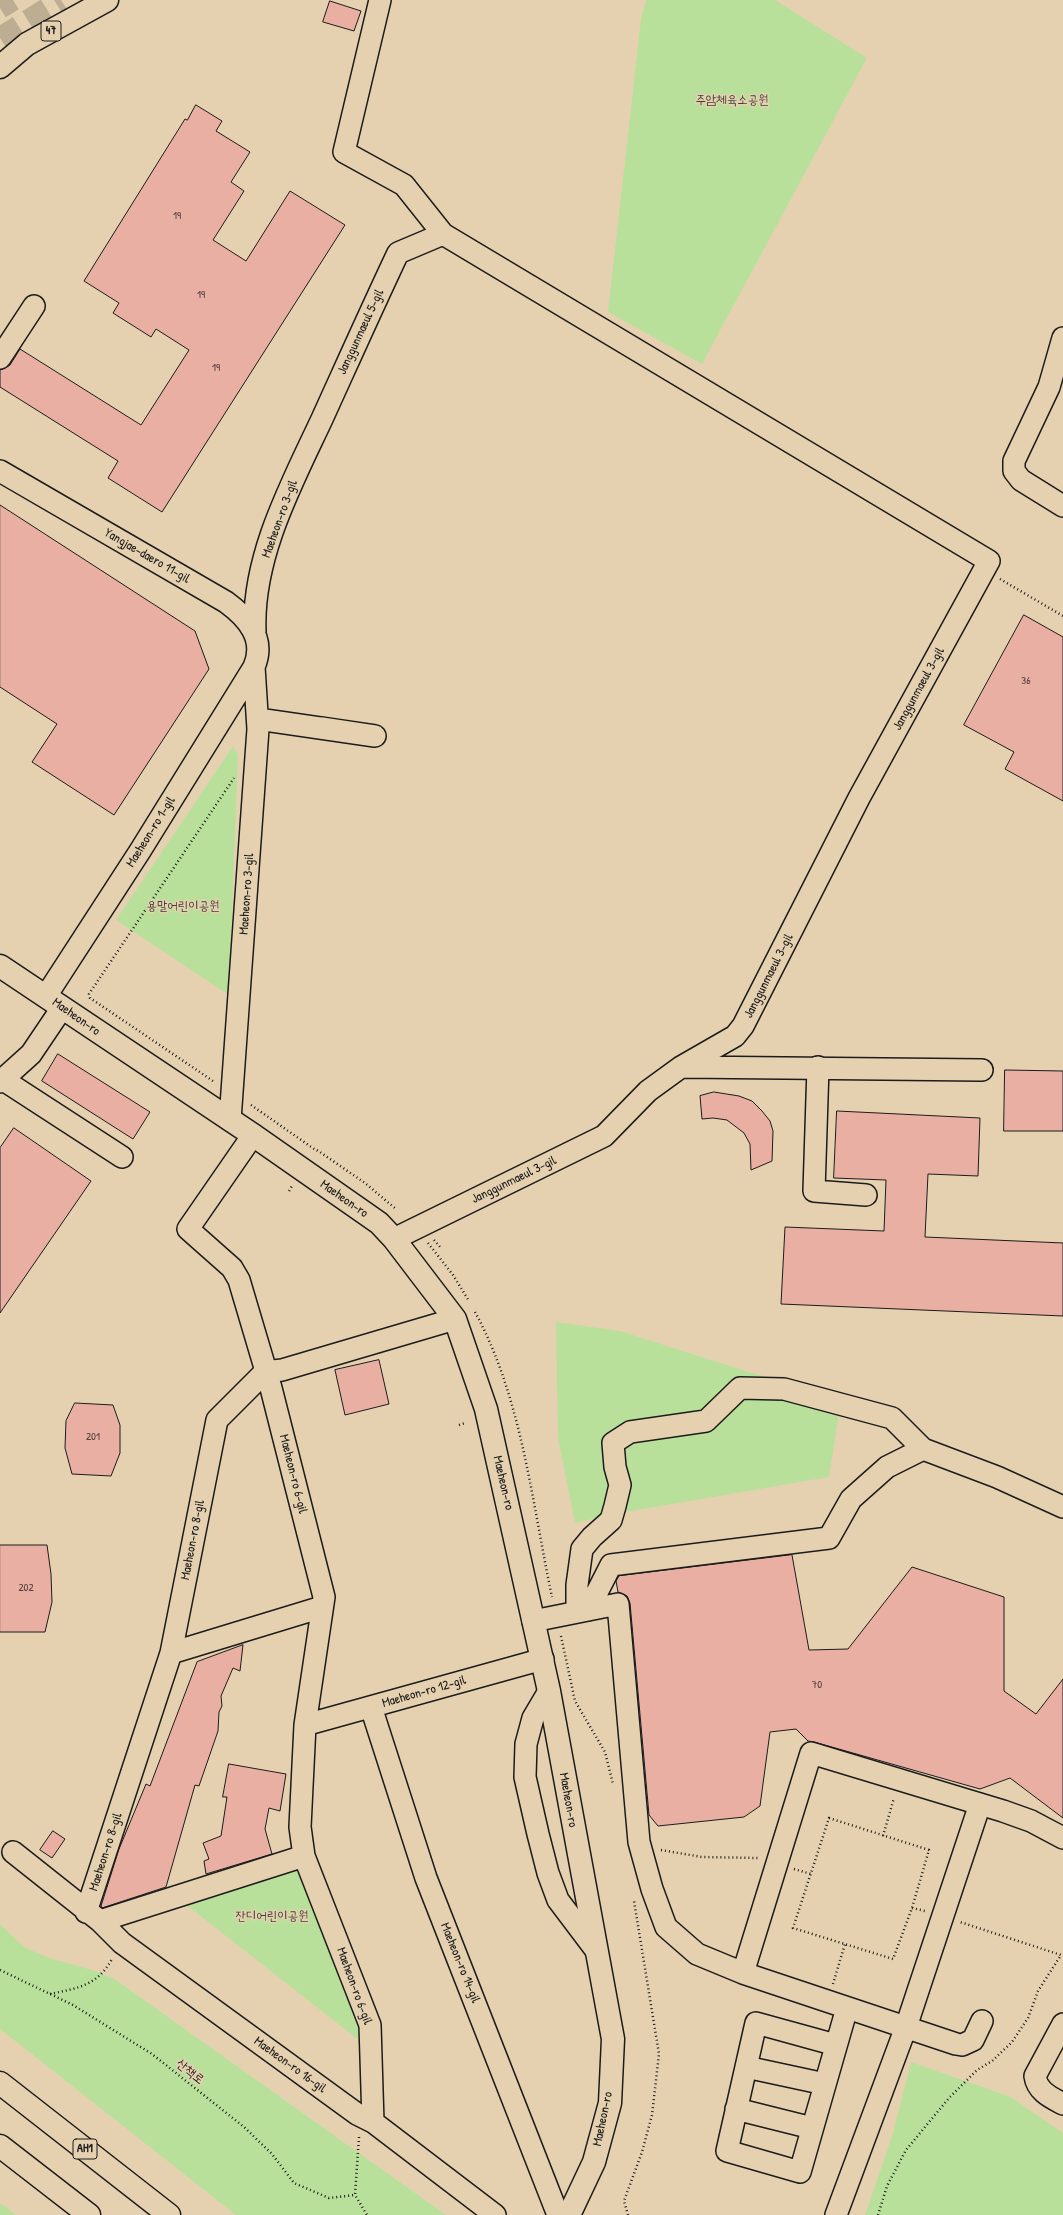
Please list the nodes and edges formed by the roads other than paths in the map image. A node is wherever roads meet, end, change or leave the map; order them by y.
1 (107, 0) edge
2 (380, 0) edge
3 (0, 67) edge
4 (443, 234) junction
5 (34, 306) dead end
6 (1063, 338) edge
7 (0, 358) edge
8 (325, 412) joint
9 (0, 471) edge
10 (1063, 506) edge
11 (255, 632) junction
12 (254, 667) junction
13 (258, 719) junction
14 (375, 736) dead end
15 (0, 966) edge
16 (54, 1002) junction
17 (681, 1067) junction
18 (818, 1067) junction
19 (982, 1070) dead end
20 (1, 1080) edge
21 (230, 1120) junction
22 (253, 1135) junction
23 (122, 1157) dead end
24 (866, 1195) dead end
25 (394, 1239) junction
26 (455, 1319) junction
27 (265, 1372) junction
28 (923, 1449) junction
29 (1063, 1507) edge
30 (322, 1607) junction
31 (583, 1611) junction
32 (534, 1621) junction
33 (171, 1653) junction
34 (543, 1659) junction
35 (549, 1691) junction
36 (371, 1708) junction
37 (305, 1725) junction
38 (980, 1804) junction
39 (1063, 1838) edge
40 (13, 1852) dead end
41 (304, 1856) junction
42 (93, 1917) junction
43 (595, 1949) junction
44 (743, 1973) junction
45 (847, 2008) junction
46 (982, 2021) dead end
47 (1063, 2024) edge
48 (906, 2027) junction
49 (836, 2045) junction
50 (746, 2067) junction
51 (0, 2083) edge
52 (825, 2084) junction
53 (1063, 2104) edge
54 (736, 2109) junction
55 (365, 2118) junction
56 (812, 2128) junction
57 (0, 2146) edge
58 (89, 2215) edge
59 (169, 2215) edge
60 (495, 2215) edge
61 (558, 2215) edge
62 (569, 2215) edge
63 (836, 2215) edge

1 - 3 main road, 47
2 - 4 street
4 - 8 street, Janggunmaeul 5-gil
4 - 17 street, Janggunmaeul 3-gil
5 - 7 street
6 - 10 street
8 - 11 street, Maeheon-ro 3-gil
9 - 11 street, Yangjae-daero 11-gil
11 - 12 street, Yangjae-daero 11-gil
12 - 13 street, Maeheon-ro 3-gil
12 - 16 street, Maeheon-ro 1-gil
13 - 14 street
13 - 21 street, Maeheon-ro 3-gil
15 - 16 main road, Maeheon-ro
16 - 20 street, Maeheon-ro 1-gil
16 - 21 main road, Maeheon-ro
17 - 18 street
17 - 25 street, Janggunmaeul 3-gil
18 - 19 street
18 - 24 street
20 - 23 street
21 - 22 main road, Maeheon-ro
22 - 25 main road, Maeheon-ro
22 - 27 street, Maeheon-ro 6-gil
25 - 26 main road, Maeheon-ro
26 - 27 street
26 - 32 main road, Maeheon-ro
27 - 30 street, Maeheon-ro 6-gil
27 - 33 street, Maeheon-ro 8-gil
28 - 29 street
28 - 31 street
28 - 31 street
30 - 33 street
30 - 37 street, Maeheon-ro 6-gil
31 - 32 street
31 - 44 street
32 - 34 main road, Maeheon-ro
33 - 42 street, Maeheon-ro 8-gil
34 - 35 main road, Maeheon-ro
34 - 36 street, Maeheon-ro 12-gil
35 - 43 main road, Maeheon-ro
35 - 43 street
36 - 37 street, Maeheon-ro 12-gil
36 - 61 street, Maeheon-ro 14-gil
37 - 41 street, Maeheon-ro 6-gil
38 - 39 street
38 - 44 street
38 - 48 street
40 - 42 street, Maeheon-ro 16-gil
41 - 42 street
41 - 55 street, Maeheon-ro 6-gil
42 - 55 street, Maeheon-ro 16-gil
43 - 62 main road, Maeheon-ro
44 - 45 street
45 - 48 street
45 - 49 street
46 - 48 street
47 - 53 street
48 - 63 street
49 - 50 street
49 - 52 street
50 - 52 street
50 - 54 street
51 - 59 main road, AH1
52 - 56 street
54 - 56 street
54 - 56 street
55 - 60 street, Maeheon-ro 16-gil
57 - 58 main road

